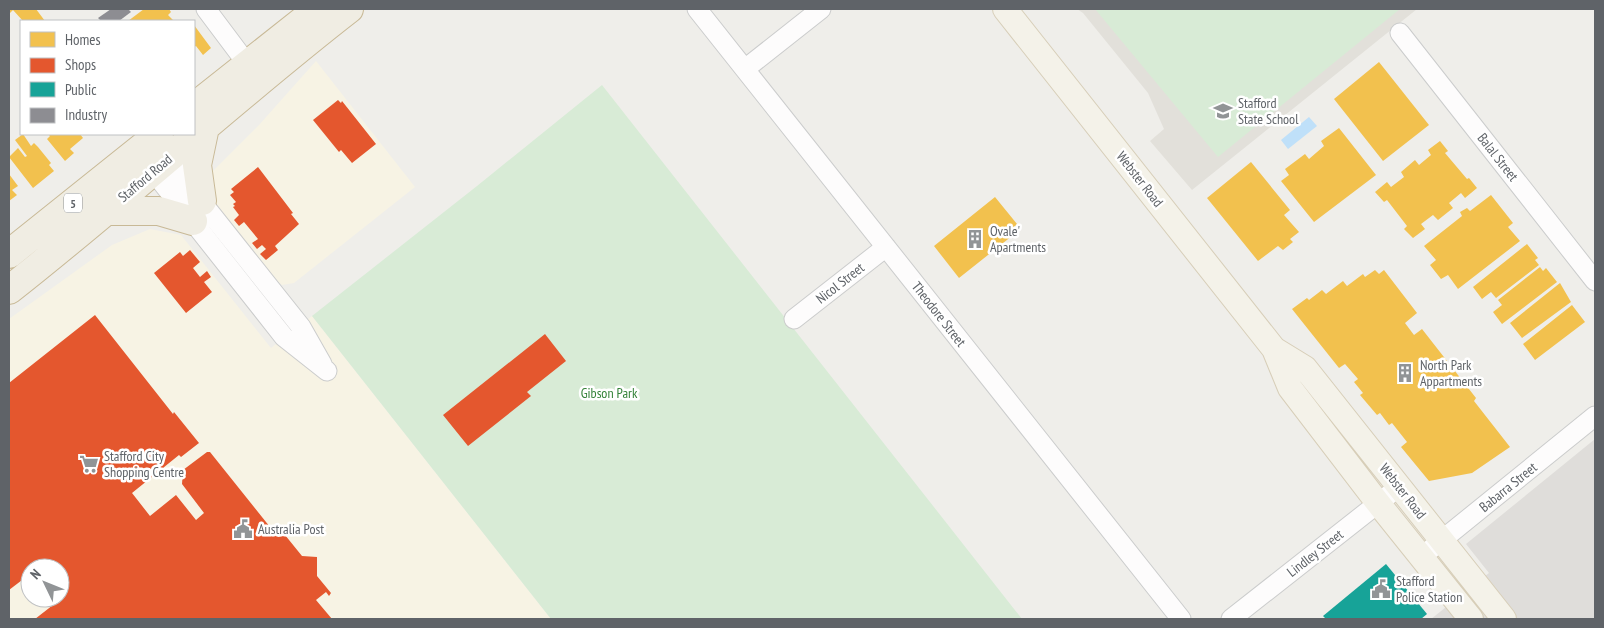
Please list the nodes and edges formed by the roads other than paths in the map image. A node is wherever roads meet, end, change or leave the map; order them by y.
1 (206, 9) edge
2 (318, 9) edge
3 (349, 9) edge
4 (697, 9) edge
5 (820, 9) edge
6 (1005, 9) edge
7 (1400, 33) dead end
8 (248, 64) junction
9 (745, 68) junction
10 (199, 117) edge
11 (175, 135) edge
12 (154, 151) edge
13 (106, 210) junction
14 (198, 211) junction
15 (886, 247) junction
16 (9, 254) edge
17 (1595, 281) edge
18 (9, 290) edge
19 (794, 319) dead end
20 (1274, 349) junction
21 (1595, 416) edge
22 (1400, 486) junction
23 (1378, 503) junction
24 (1441, 540) junction
25 (1421, 557) junction
26 (1181, 619) edge
27 (1231, 619) edge
28 (1471, 619) edge
29 (1504, 619) edge

1 - 8 street
2 - 8 highway, Stafford Road / 5
3 - 10 highway, Stafford Road / 5
4 - 9 street, Theodore Street
5 - 9 street
6 - 20 main road, Webster Road
7 - 17 street, Balal Street
8 - 10 highway, Stafford Road / 5
9 - 15 street, Theodore Street
10 - 14 highway
11 - 12 highway, Stafford Road / 5
12 - 13 highway, Stafford Road / 5
12 - 14 street
12 - 16 highway, Stafford Road / 5
13 - 14 highway
13 - 18 highway, Stafford Road / 5
14 - 14 street
15 - 19 street, Nicol Street
15 - 26 street, Theodore Street
20 - 22 main road, Webster Road
20 - 23 main road, Webster Road
21 - 24 street, Babarra Street
22 - 23 street, Lindley Street
22 - 24 main road, Webster Road
23 - 25 main road, Webster Road
23 - 27 street, Lindley Street
24 - 25 street, Babarra Street
24 - 29 main road, Webster Road
25 - 28 main road, Webster Road

